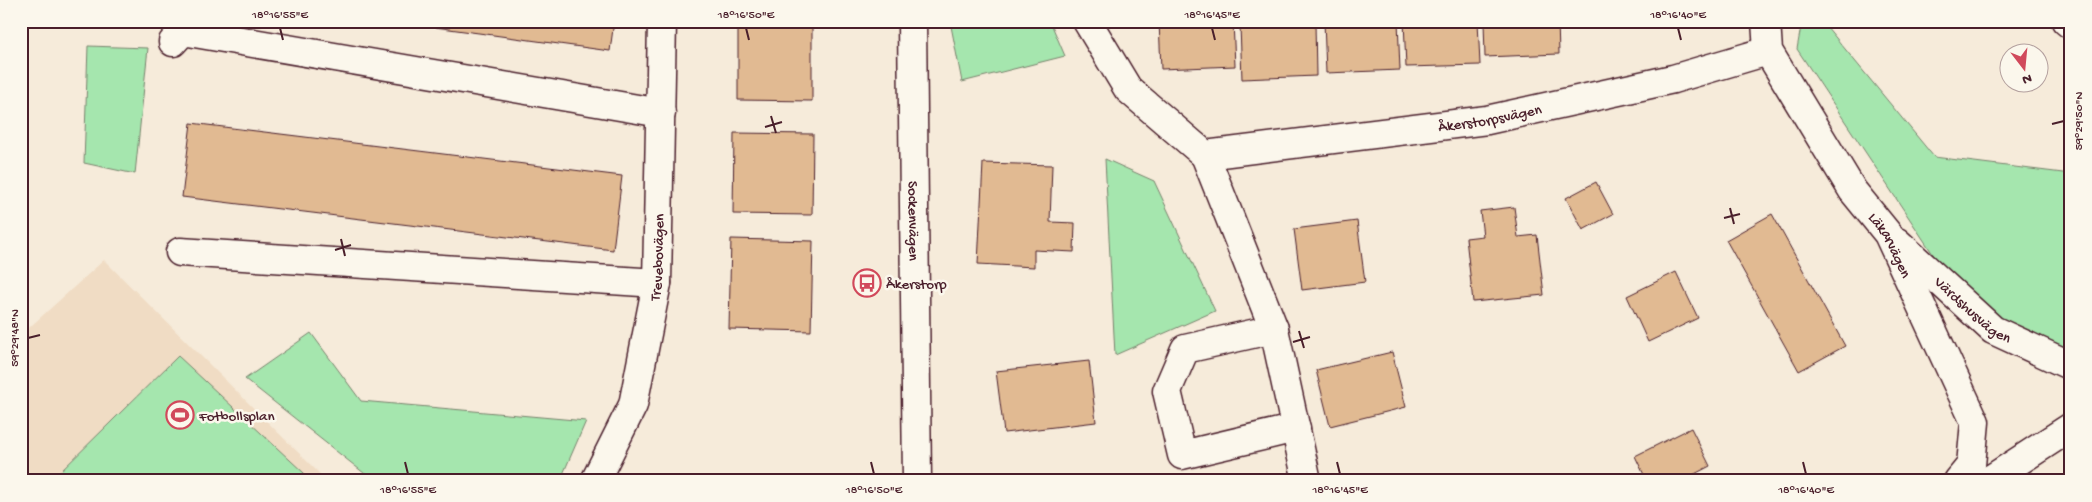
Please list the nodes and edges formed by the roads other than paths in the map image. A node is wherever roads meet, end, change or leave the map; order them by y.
1 (662, 21) edge
2 (912, 21) edge
3 (1087, 21) edge
4 (1766, 21) edge
5 (2066, 21) edge
6 (2071, 25) edge
7 (173, 42) dead end
8 (1768, 51) junction
9 (661, 113) junction
10 (1205, 155) junction
11 (1888, 234) junction
12 (180, 252) dead end
13 (657, 283) junction
14 (1274, 329) junction
15 (2071, 366) edge
16 (2071, 427) edge
17 (1296, 428) junction
18 (595, 481) edge
19 (918, 481) edge
20 (1307, 481) edge
21 (1958, 481) edge
22 (1988, 481) edge

1 - 9 street, Trevebovägen
2 - 19 street, Sockenvägen
3 - 10 street
4 - 8 street, Läkarvägen
5 - 6 street
7 - 9 street
8 - 10 street, Åkerstorpsvägen
8 - 11 street, Läkarvägen
9 - 13 street, Trevebovägen
10 - 14 street
11 - 15 street, Värdshusvägen
11 - 21 street, Läkarvägen
12 - 13 street
13 - 18 street, Trevebovägen
14 - 17 street
14 - 17 street
16 - 22 street
17 - 20 street

